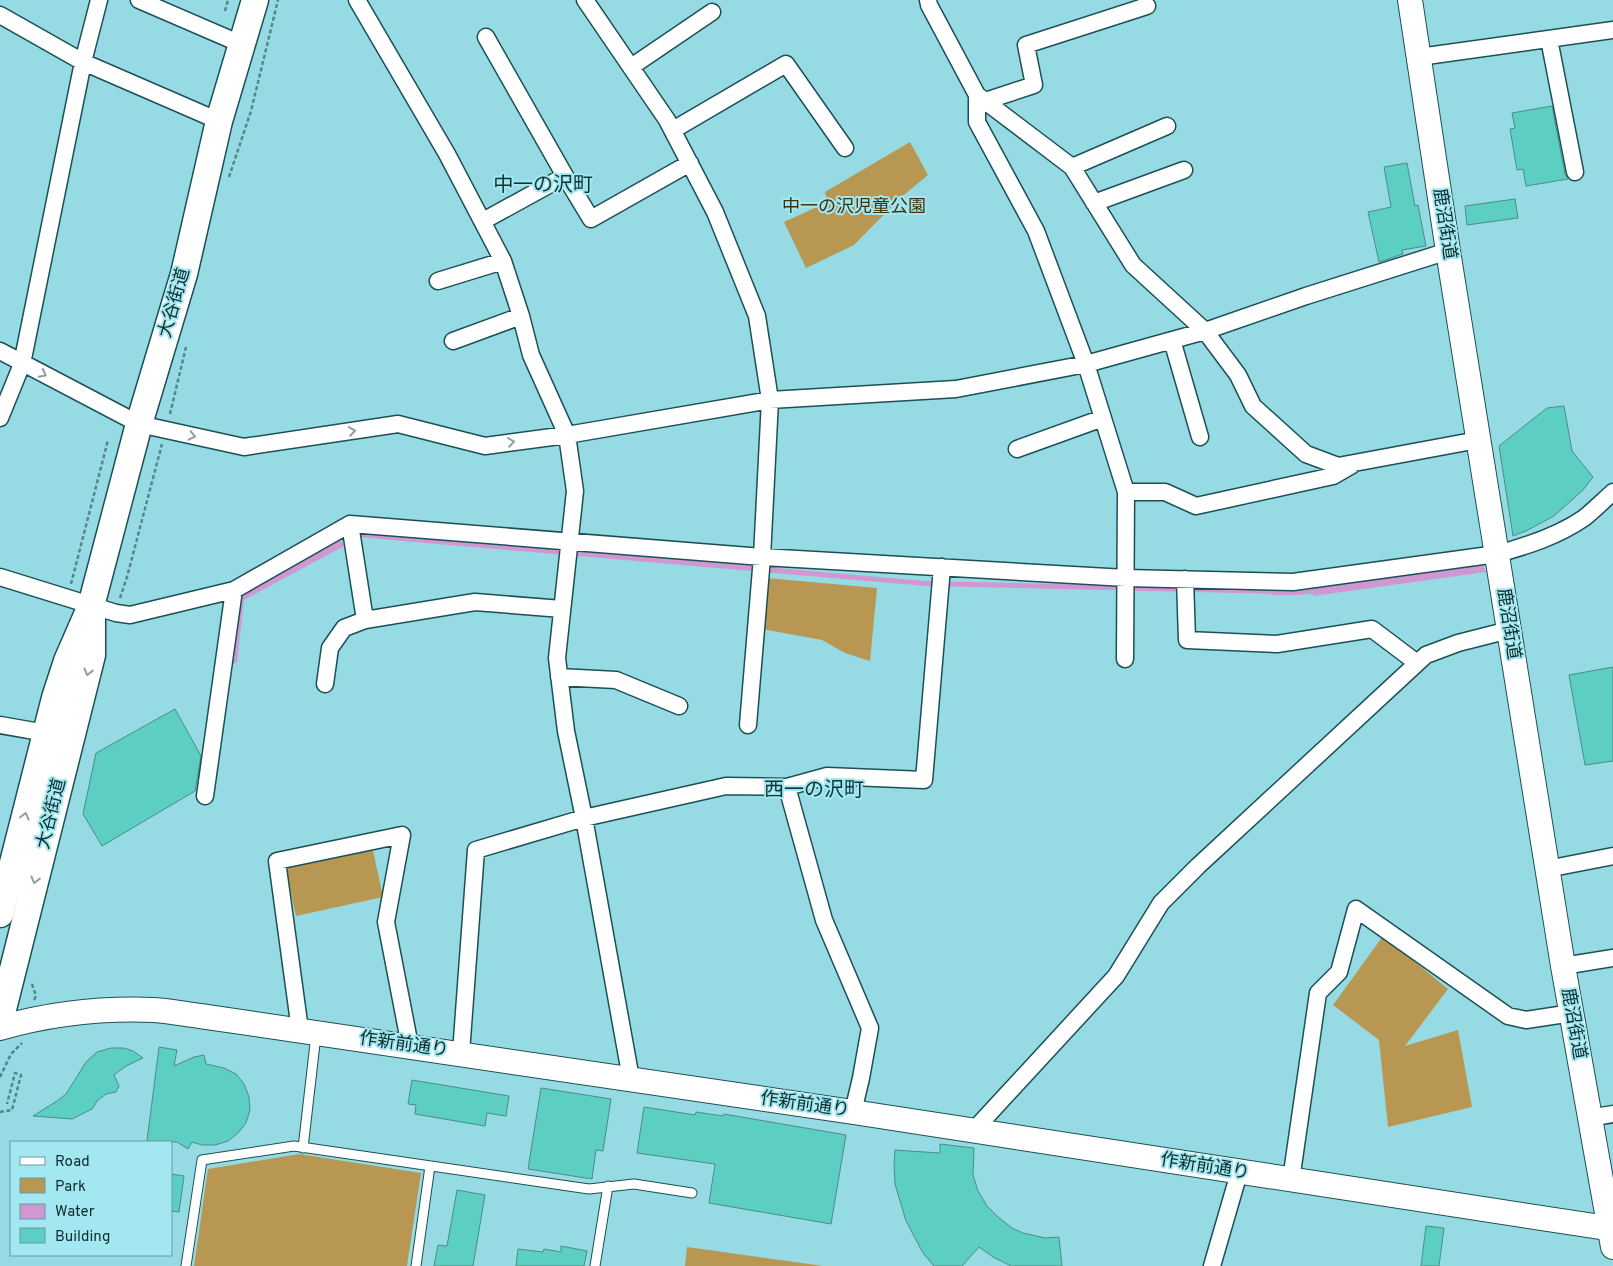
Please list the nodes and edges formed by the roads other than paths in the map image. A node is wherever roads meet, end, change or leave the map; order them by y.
1 (99, 0) edge
2 (139, 0) edge
3 (255, 0) edge
4 (358, 0) edge
5 (585, 0) edge
6 (928, 0) edge
7 (1410, 0) edge
8 (159, 4) edge
9 (1148, 6) dead end
10 (712, 12) dead end
11 (0, 15) edge
12 (1613, 30) edge
13 (486, 37) dead end
14 (1549, 39) junction
15 (241, 44) junction
16 (1419, 57) junction
17 (83, 62) junction
18 (631, 67) junction
19 (981, 98) junction
20 (219, 121) junction
21 (1167, 126) dead end
22 (673, 130) junction
23 (845, 148) dead end
24 (690, 163) junction
25 (1072, 167) junction
26 (1184, 170) dead end
27 (1575, 172) dead end
28 (565, 176) junction
29 (1094, 202) junction
30 (483, 221) junction
31 (1448, 251) junction
32 (503, 261) junction
33 (438, 281) dead end
34 (521, 316) junction
35 (1205, 331) junction
36 (1172, 340) junction
37 (453, 341) dead end
38 (0, 351) edge
39 (22, 364) junction
40 (1086, 364) junction
41 (770, 400) junction
42 (0, 418) edge
43 (1103, 418) junction
44 (139, 424) junction
45 (567, 435) junction
46 (1200, 437) dead end
47 (1478, 440) junction
48 (1017, 449) dead end
49 (1356, 463) junction
50 (1126, 492) junction
51 (1613, 492) edge
52 (350, 524) junction
53 (568, 541) junction
54 (1498, 554) junction
55 (762, 557) junction
56 (942, 567) junction
57 (0, 578) edge
58 (1126, 578) junction
59 (1185, 579) junction
60 (234, 590) junction
61 (92, 606) junction
62 (562, 609) junction
63 (365, 620) junction
64 (1509, 630) junction
65 (1125, 659) dead end
66 (1417, 663) junction
67 (559, 677) junction
68 (325, 684) dead end
69 (679, 706) dead end
70 (0, 725) edge
71 (748, 725) dead end
72 (46, 733) junction
73 (787, 787) junction
74 (206, 796) dead end
75 (584, 818) junction
76 (1613, 856) edge
77 (1547, 869) junction
78 (4, 877) edge
79 (0, 914) edge
80 (1613, 958) edge
81 (1563, 966) junction
82 (1572, 1013) junction
83 (0, 1020) edge
84 (0, 1028) edge
85 (308, 1031) junction
86 (410, 1046) junction
87 (461, 1053) junction
88 (631, 1080) junction
89 (853, 1112) junction
90 (1613, 1114) edge
91 (1590, 1118) junction
92 (974, 1130) junction
93 (304, 1148) junction
94 (430, 1166) junction
95 (1239, 1172) junction
96 (1291, 1180) junction
97 (608, 1186) junction
98 (692, 1193) dead end
99 (1612, 1235) edge
100 (186, 1266) edge
101 (416, 1266) edge
102 (595, 1266) edge
103 (1212, 1266) edge

1 - 17 street
2 - 8 street
3 - 15 main road, 大谷街道
4 - 30 street
5 - 18 street
6 - 19 street
7 - 16 street, 鹿沼街道
8 - 15 street
9 - 19 street
10 - 18 street
11 - 17 street
12 - 14 street
13 - 28 street
14 - 16 street
14 - 27 street
15 - 20 main road, 大谷街道
16 - 31 street, 鹿沼街道
17 - 20 street
17 - 39 street
18 - 22 street
19 - 25 street
19 - 40 street
20 - 44 main road, 大谷街道
21 - 25 street
22 - 23 street
22 - 24 street
24 - 28 street
24 - 41 street
25 - 29 street
26 - 29 street
28 - 30 street
29 - 35 street
30 - 32 street
31 - 35 street
31 - 47 street, 鹿沼街道
32 - 33 street
32 - 34 street
34 - 37 street
34 - 45 street
35 - 36 street
35 - 49 street
36 - 40 street
36 - 46 street
38 - 39 street
39 - 42 street
39 -> 44 street
40 - 41 street
40 - 43 street
41 - 45 street
41 - 55 street
43 - 48 street
43 - 50 street
44 -> 45 street
44 - 61 main road, 大谷街道
45 - 53 street
47 - 49 street
47 - 54 street, 鹿沼街道
49 - 50 street
50 - 58 street
51 - 54 street
52 - 53 street
52 - 60 street
52 - 63 street
53 - 55 street
53 - 62 street
54 - 59 street
54 - 64 street, 鹿沼街道
55 - 56 street
55 - 71 street
56 - 58 street
56 - 73 street
57 - 61 street
58 - 59 street
58 - 65 street
59 - 66 street
60 - 61 street
60 - 74 street
61 - 72 main road, 大谷街道
61 -> 83 main road, 大谷街道
62 - 63 street
62 - 67 street
63 - 68 street
64 - 66 street
64 - 77 street, 鹿沼街道
66 - 92 street
67 - 69 street
67 - 75 street
70 - 72 street
78 -> 72 main road, 大谷街道
73 - 75 street
73 - 89 street
75 - 87 street
75 - 88 street
76 - 77 street
77 - 81 street, 鹿沼街道
78 - 79 main road, 大谷街道
80 - 81 street
81 - 82 street, 鹿沼街道
82 - 91 street, 鹿沼街道
82 - 96 street
84 - 85 street, 作新前通り
85 - 86 street, 作新前通り
85 - 86 street
85 - 93 lane
86 - 87 street, 作新前通り
87 - 88 street, 作新前通り
88 - 89 street, 作新前通り
89 - 92 street, 作新前通り
90 - 91 street
91 - 99 street, 鹿沼街道
92 - 95 street, 作新前通り
93 - 94 lane
93 - 100 lane
94 - 97 lane
94 - 101 lane
95 - 96 street, 作新前通り
95 - 103 street
96 - 99 street, 作新前通り
97 - 98 lane
97 - 102 lane

